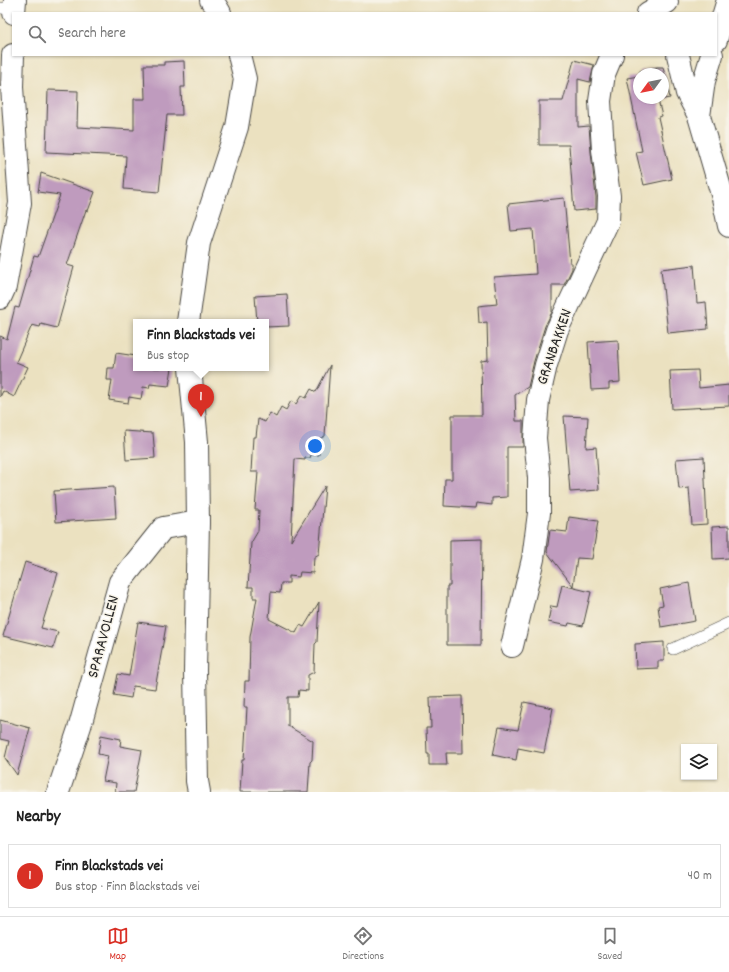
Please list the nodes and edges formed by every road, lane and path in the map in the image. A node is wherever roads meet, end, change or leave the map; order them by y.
1 (211, 0) edge
2 (728, 0) edge
3 (667, 5) edge
4 (219, 12) edge
5 (650, 12) edge
6 (717, 37) edge
7 (13, 56) edge
8 (239, 56) edge
9 (612, 56) edge
10 (678, 56) edge
11 (712, 56) edge
12 (699, 116) junction
13 (729, 226) edge
14 (0, 298) edge
15 (188, 319) edge
16 (190, 371) edge
17 (198, 522) junction
18 (729, 623) edge
19 (512, 646) dead end
20 (673, 649) dead end
21 (58, 792) edge
22 (199, 792) edge

1 - 4 street
2 - 6 street
3 - 5 street
7 - 14 street
8 - 15 street
9 - 19 street, GRANBAKKEN
10 - 12 street
11 - 12 street
12 - 13 street
16 - 17 street
17 - 21 street, SPARAVOLLEN
17 - 22 street
18 - 20 lane

